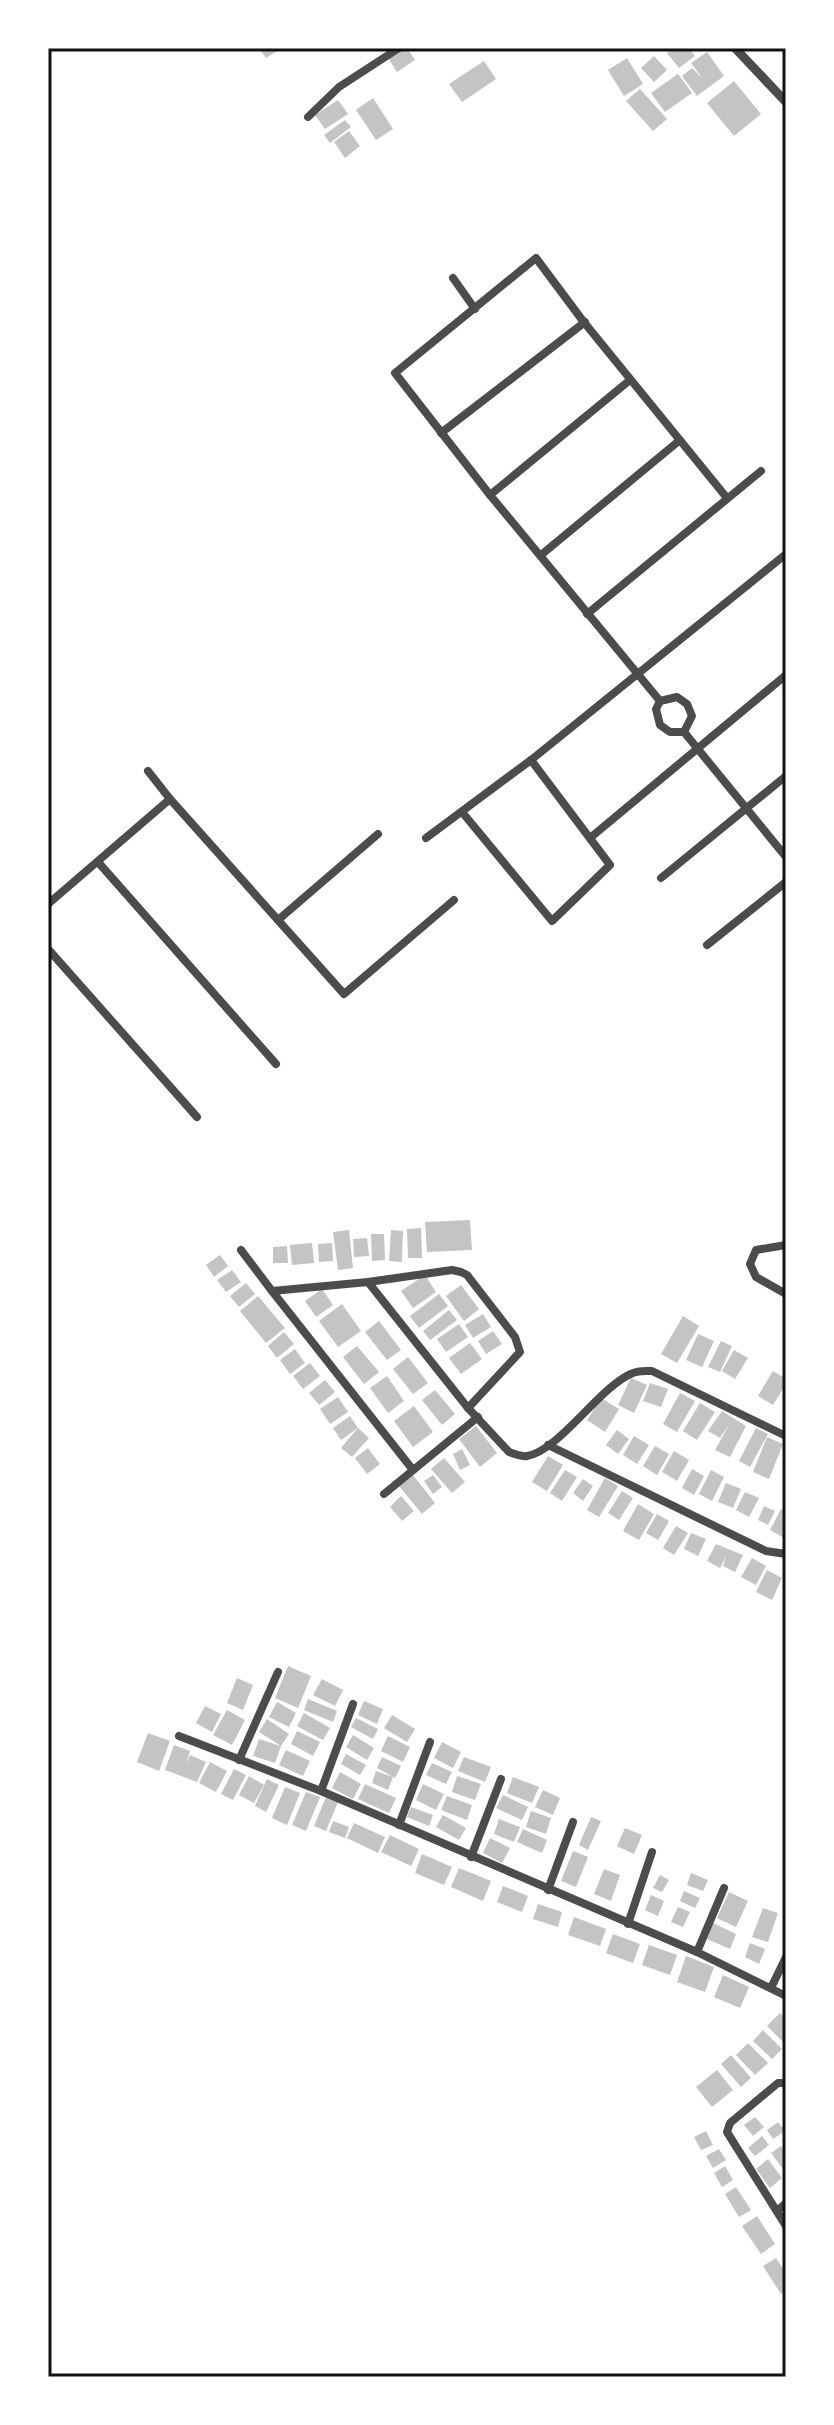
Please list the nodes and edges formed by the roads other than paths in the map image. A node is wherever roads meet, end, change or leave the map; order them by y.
1 (399, 48) edge
2 (735, 48) edge
3 (786, 102) edge
4 (308, 117) dead end
5 (453, 278) dead end
6 (475, 309) junction
7 (585, 322) junction
8 (630, 380) junction
9 (441, 433) junction
10 (680, 440) junction
11 (761, 471) dead end
12 (490, 495) junction
13 (727, 498) junction
14 (541, 555) junction
15 (784, 559) edge
16 (587, 614) junction
17 (637, 675) junction
18 (786, 675) edge
19 (660, 701) junction
20 (684, 732) junction
21 (697, 748) junction
22 (531, 760) junction
23 (148, 771) dead end
24 (786, 776) edge
25 (170, 799) junction
26 (746, 810) junction
27 (462, 812) junction
28 (378, 834) dead end
29 (426, 838) dead end
30 (590, 838) junction
31 (786, 857) edge
32 (98, 862) junction
33 (661, 878) dead end
34 (786, 882) edge
35 (454, 900) dead end
36 (48, 904) edge
37 (278, 920) junction
38 (707, 945) dead end
39 (48, 949) edge
40 (276, 1064) dead end
41 (197, 1117) dead end
42 (786, 1245) edge
43 (241, 1250) dead end
44 (368, 1282) junction
45 (272, 1291) junction
46 (786, 1294) edge
47 (468, 1408) junction
48 (478, 1417) junction
49 (786, 1436) edge
50 (548, 1445) junction
51 (413, 1470) junction
52 (384, 1494) dead end
53 (786, 1554) edge
54 (278, 1672) dead end
55 (353, 1704) dead end
56 (179, 1736) dead end
57 (430, 1742) dead end
58 (239, 1760) junction
59 (501, 1779) dead end
60 (321, 1791) junction
61 (573, 1822) dead end
62 (399, 1825) junction
63 (652, 1852) dead end
64 (471, 1857) junction
65 (724, 1888) dead end
66 (548, 1890) junction
67 (628, 1924) junction
68 (697, 1952) junction
69 (786, 1957) edge
70 (771, 1988) junction
71 (786, 1996) edge
72 (786, 2083) edge
73 (786, 2203) edge
74 (777, 2211) junction
75 (786, 2226) edge

1 - 4 street
2 - 3 street
5 - 6 street
6 - 7 street
6 - 9 street
7 - 8 street
7 - 9 street
8 - 10 street
8 - 12 street
9 - 12 street
10 - 13 street
10 - 14 street
11 - 13 street
12 - 14 street
13 - 16 street
14 - 16 street
15 - 17 street
16 - 17 street
17 - 19 street
17 - 22 street
18 - 21 street
19 - 20 street
19 - 20 street
20 - 21 street
21 - 26 street
21 - 30 street
22 - 27 street
22 - 30 street
23 - 25 street
24 - 26 street
25 - 32 street
25 - 37 street
26 - 31 street
26 - 33 street
27 - 29 street
27 - 30 street
28 - 37 street
32 - 36 street
32 - 40 street
34 - 38 street
35 - 37 street
39 - 41 street
42 - 46 street
43 - 45 street
44 - 45 street
44 - 47 street
44 - 47 street
45 - 51 street
47 - 48 street
48 - 50 street
48 - 51 street
49 - 50 street
50 - 53 street
51 - 52 street
54 - 58 street
55 - 60 street
56 - 58 street
57 - 62 street
58 - 60 street
59 - 64 street
60 - 62 street
61 - 66 street
62 - 64 street
63 - 67 street
64 - 66 street
65 - 68 street
66 - 67 street
67 - 68 street
68 - 70 street
69 - 70 street
70 - 71 street
72 - 74 street
73 - 74 street
74 - 75 street

